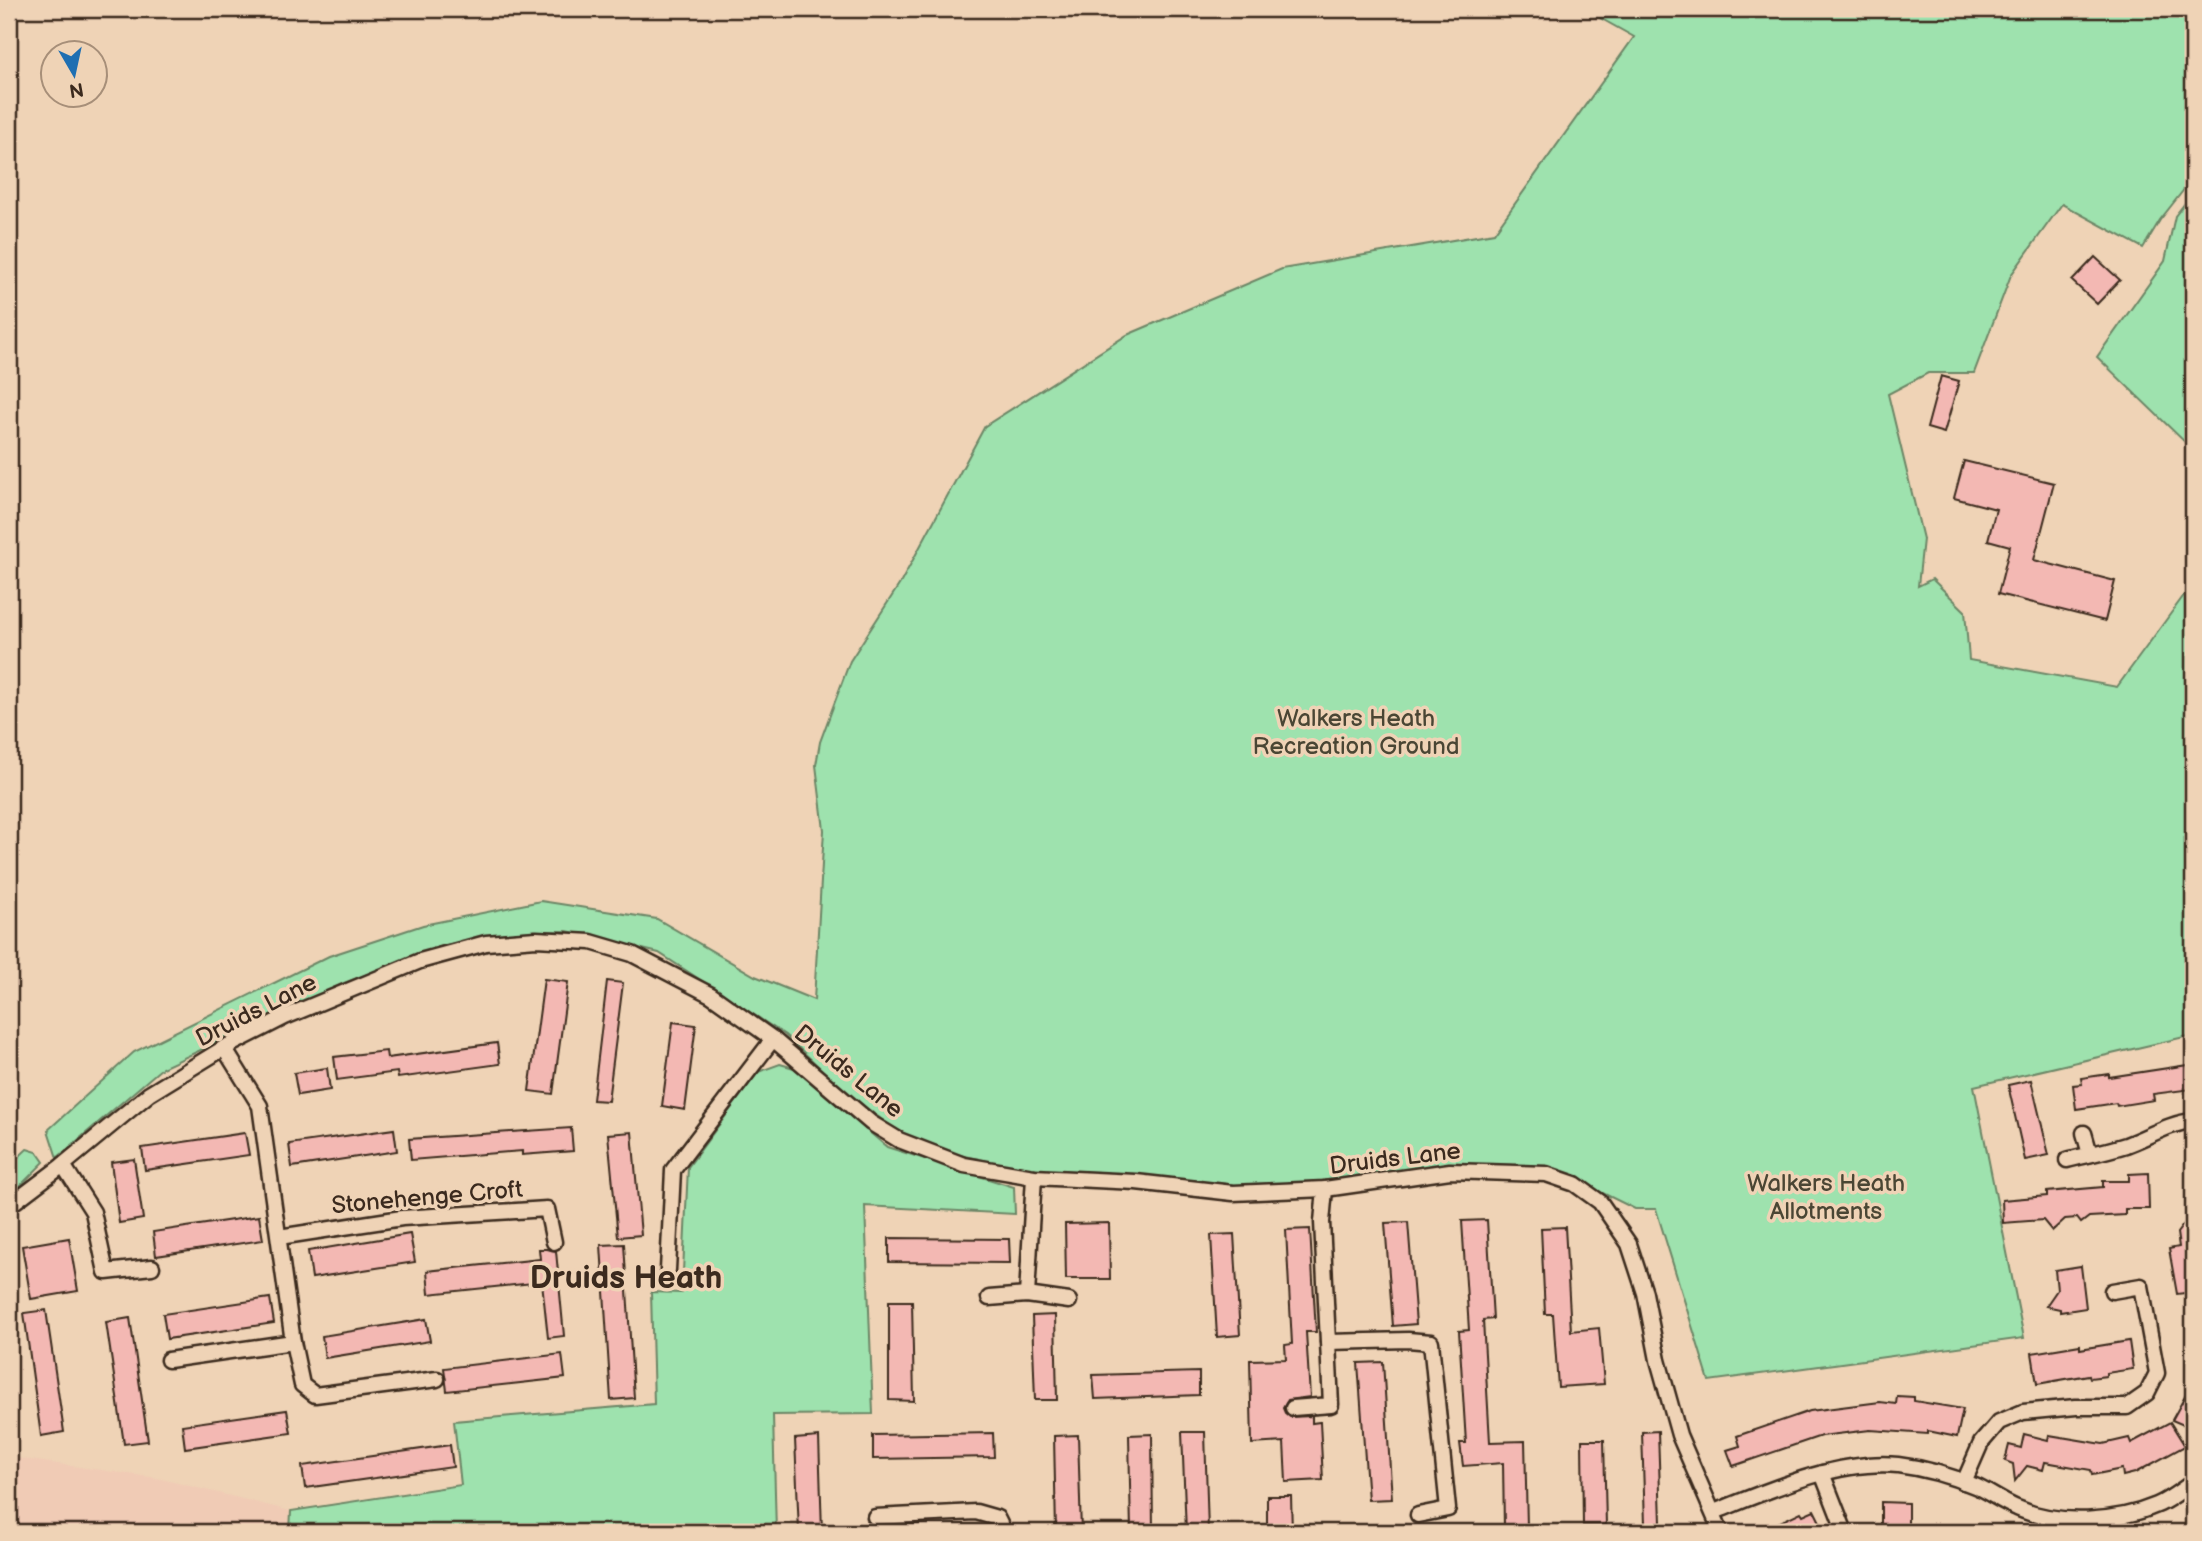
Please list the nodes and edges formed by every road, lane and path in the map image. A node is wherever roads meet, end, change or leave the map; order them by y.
1 (773, 1040) junction
2 (225, 1048) junction
3 (2193, 1121) edge
4 (2084, 1133) dead end
5 (2090, 1154) junction
6 (2067, 1160) dead end
7 (63, 1165) junction
8 (1034, 1177) junction
9 (1325, 1189) junction
10 (9, 1206) edge
11 (279, 1237) junction
12 (554, 1242) dead end
13 (152, 1266) dead end
14 (668, 1270) dead end
15 (2112, 1291) dead end
16 (1027, 1295) junction
17 (989, 1298) dead end
18 (1069, 1301) dead end
19 (293, 1342) junction
20 (1328, 1342) junction
21 (168, 1360) dead end
22 (437, 1379) dead end
23 (1293, 1408) dead end
24 (1822, 1473) junction
25 (1964, 1482) junction
26 (2193, 1482) edge
27 (1713, 1512) junction
28 (1418, 1515) dead end
29 (875, 1517) dead end
30 (2066, 1526) edge
31 (1004, 1532) edge
32 (1721, 1532) edge
33 (1845, 1532) edge

1 - 2 street, Druids Lane
1 - 8 street, Druids Lane
1 - 14 street
2 - 7 street, Druids Lane
2 - 11 street
3 - 5 street
4 - 5 street
5 - 6 street
7 - 10 street, Druids Lane
7 - 13 street
8 - 9 street, Druids Lane
8 - 16 street
9 - 20 street
9 - 27 street, Druids Lane
11 - 12 street, Stonehenge Croft
11 - 19 street
15 - 25 street
16 - 17 street
16 - 18 street
19 - 21 street
19 - 22 street
20 - 23 street
20 - 28 street
24 - 25 street
24 - 27 street
24 - 33 street
25 - 30 street
26 - 30 street
27 - 32 street, Druids Lane
29 - 31 street

